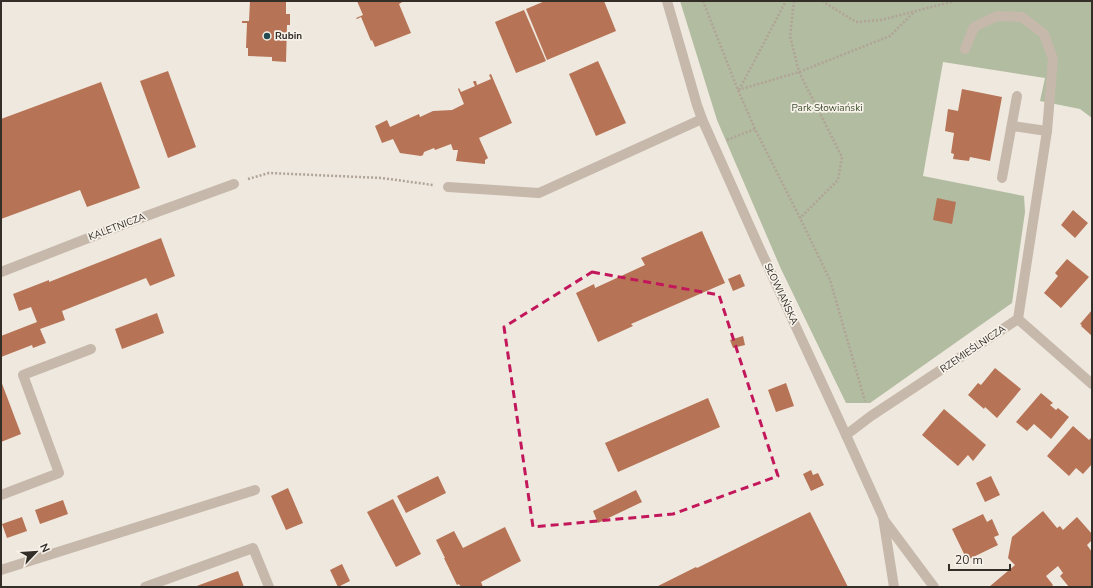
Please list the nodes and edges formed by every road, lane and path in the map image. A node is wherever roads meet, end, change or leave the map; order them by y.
1 (666, 1) edge
2 (703, 1) edge
3 (786, 1) edge
4 (794, 1) edge
5 (822, 1) edge
6 (953, 1) edge
7 (914, 12) junction
8 (965, 49) dead end
9 (799, 72) junction
10 (738, 90) junction
11 (1017, 96) dead end
12 (702, 119) junction
13 (1012, 126) junction
14 (755, 129) junction
15 (1046, 131) junction
16 (713, 145) junction
17 (1002, 178) dead end
18 (234, 184) joint
19 (448, 187) joint
20 (800, 218) junction
21 (1, 272) edge
22 (1018, 319) junction
23 (91, 349) dead end
24 (1092, 384) edge
25 (871, 416) junction
26 (846, 435) junction
27 (255, 490) dead end
28 (1, 495) edge
29 (882, 517) junction
30 (1, 570) edge
31 (145, 587) edge
32 (269, 587) edge
33 (894, 587) edge
34 (934, 587) edge

1 - 12 street, SŁOWIAŃSKA
2 - 10 path
3 - 10 path
4 - 9 path
5 - 7 path
6 - 7 path
7 - 9 path
8 - 15 street
9 - 10 path
9 - 20 path
10 - 14 path
11 - 13 street
12 - 16 street, SŁOWIAŃSKA
12 - 19 street
13 - 15 street
13 - 17 street
14 - 16 path
14 - 20 path
15 - 22 street
16 - 26 street, SŁOWIAŃSKA
18 - 19 path
18 - 21 street, KALETNICZA
20 - 25 path
22 - 24 street
22 - 25 street, RZEMIEŚLNICZA
23 - 28 street
25 - 26 street, RZEMIEŚLNICZA
26 - 29 street, SŁOWIAŃSKA
27 - 30 street
29 - 33 street, SŁOWIAŃSKA
29 - 34 street
31 - 32 street

